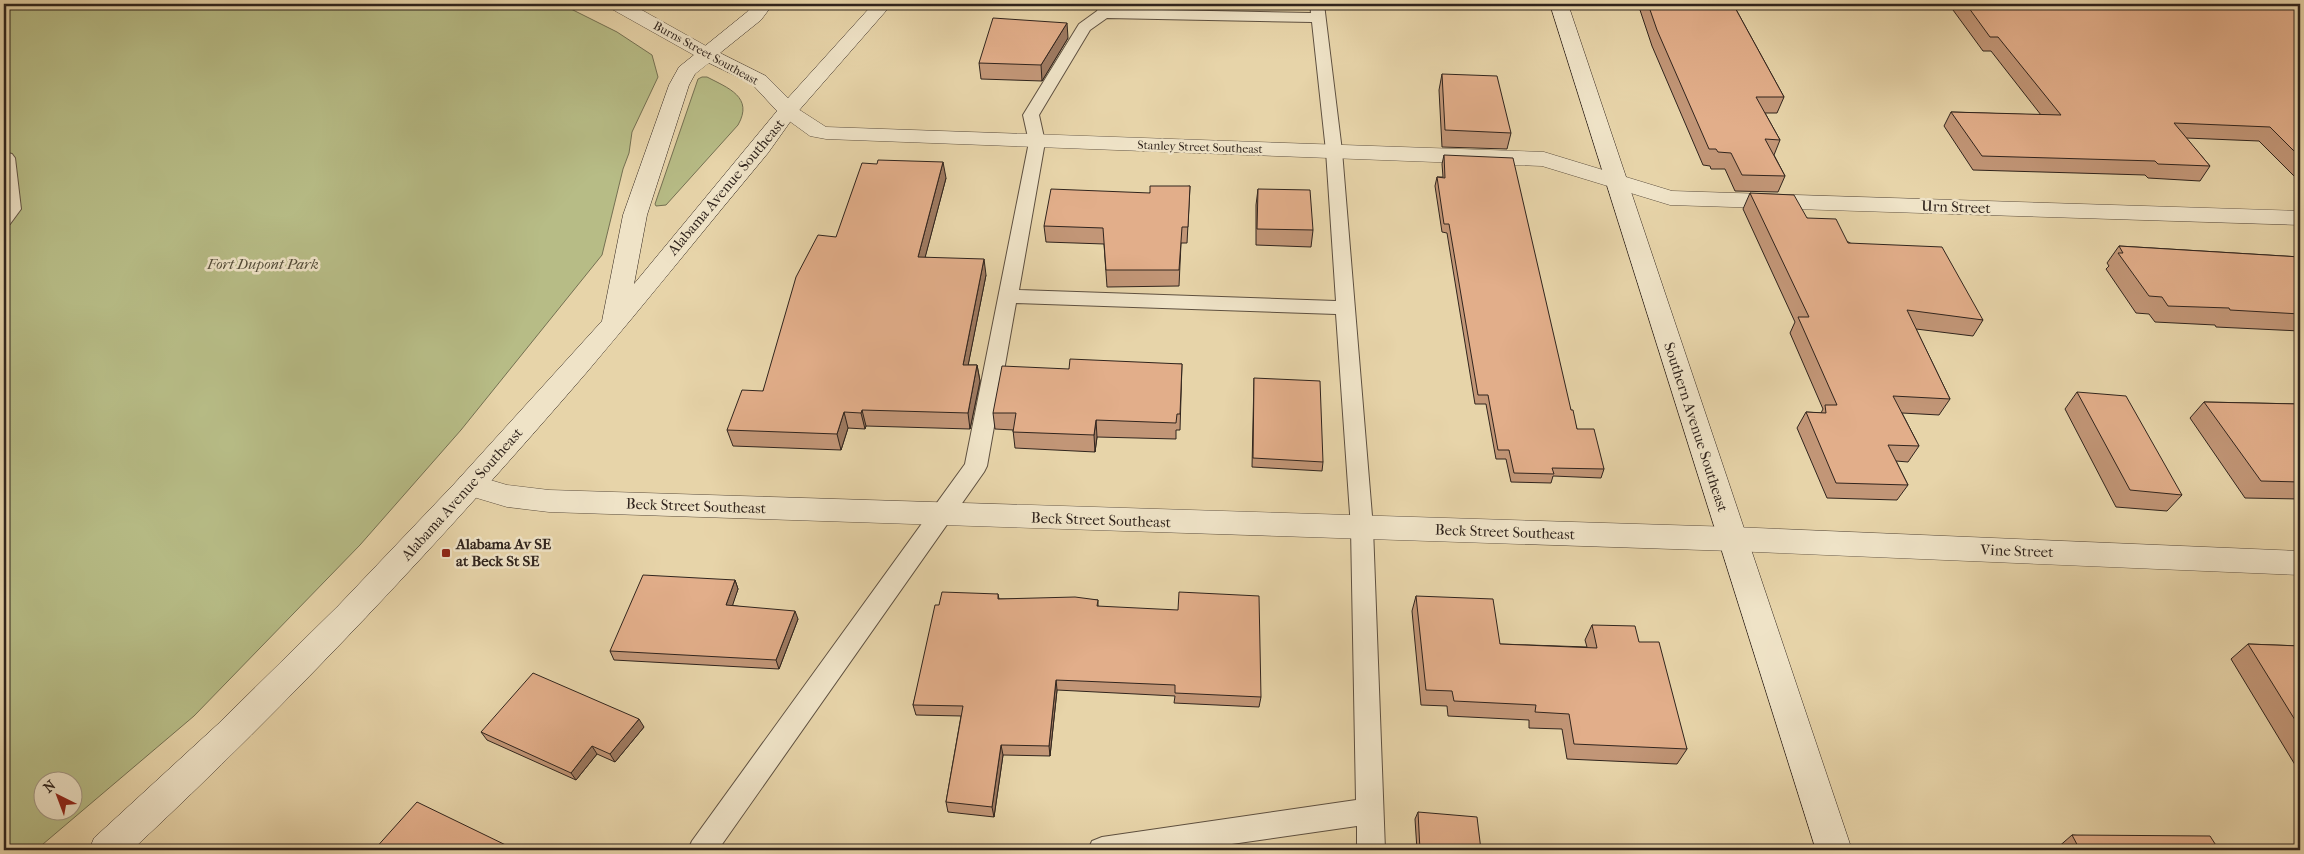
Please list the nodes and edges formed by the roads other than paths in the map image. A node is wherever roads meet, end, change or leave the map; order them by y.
1 (617, 4) edge
2 (764, 4) edge
3 (883, 4) edge
4 (1559, 4) edge
5 (1106, 8) edge
6 (1317, 11) edge
7 (708, 55) junction
8 (788, 111) junction
9 (1037, 142) junction
10 (1334, 151) junction
11 (4, 157) edge
12 (1615, 181) junction
13 (2300, 218) edge
14 (4, 220) edge
15 (1008, 296) junction
16 (1345, 308) junction
17 (614, 322) junction
18 (470, 485) junction
19 (939, 515) junction
20 (1362, 528) junction
21 (1733, 538) junction
22 (2300, 563) edge
23 (1369, 812) junction
24 (107, 850) edge
25 (702, 850) edge
26 (1102, 850) edge
27 (1371, 850) edge
28 (1834, 850) edge

1 - 7 street, Burns Street Southeast
2 - 7 street
3 - 8 street, Alabama Avenue Southeast
4 - 12 street, Southern Avenue Southeast
5 - 6 lane
5 - 9 lane
6 - 10 lane
7 - 8 street, Burns Street Southeast
7 - 17 street
8 - 9 street, Stanley Street Southeast
8 - 17 street, Alabama Avenue Southeast
9 - 10 street, Stanley Street Southeast
9 - 15 lane
10 - 12 street, Stanley Street Southeast
10 - 16 lane
11 - 14 lane
12 - 13 street, Urn Street
12 - 21 street, Southern Avenue Southeast
15 - 16 lane
15 - 19 lane
16 - 20 lane
17 - 18 street, Alabama Avenue Southeast
18 - 19 street, Beck Street Southeast
18 - 24 street, Alabama Avenue Southeast
19 - 20 street, Beck Street Southeast
19 - 25 lane
20 - 21 street, Beck Street Southeast
20 - 23 lane
21 - 22 street, Vine Street
21 - 28 street, Southern Avenue Southeast
23 - 26 lane
23 - 27 lane

